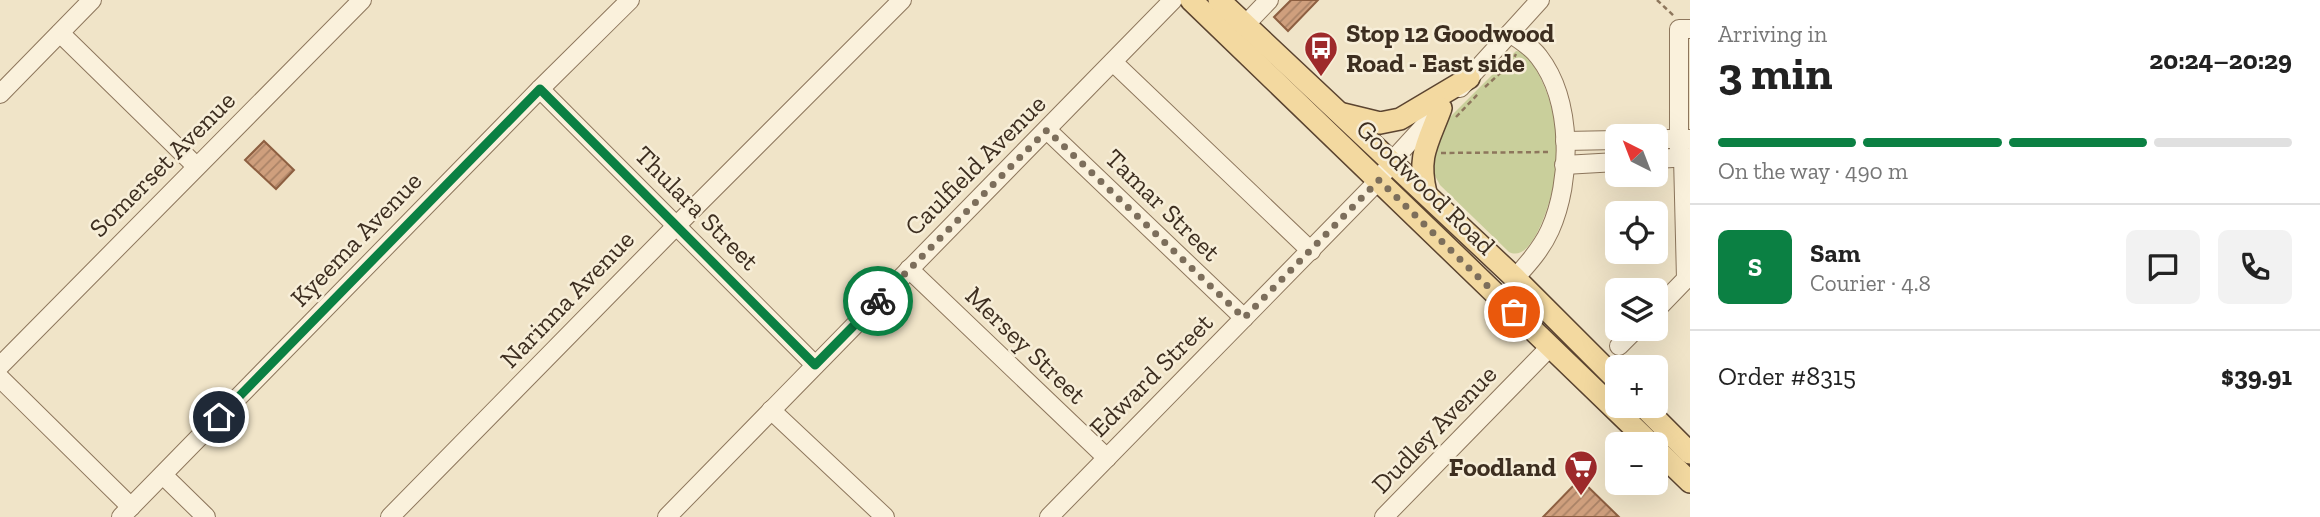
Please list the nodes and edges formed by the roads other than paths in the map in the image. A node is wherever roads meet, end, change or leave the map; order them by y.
1 (92, 0) edge
2 (362, 0) edge
3 (630, 0) edge
4 (902, 0) edge
5 (1173, 0) edge
6 (1191, 0) edge
7 (1219, 0) edge
8 (1269, 0) edge
9 (1539, 0) edge
10 (1246, 24) junction
11 (1684, 29) edge
12 (60, 33) junction
13 (1517, 37) junction
14 (1113, 62) junction
15 (1469, 78) junction
16 (540, 89) junction
17 (0, 94) edge
18 (1341, 113) junction
19 (1447, 114) junction
20 (1047, 130) junction
21 (1684, 139) edge
22 (1605, 141) edge
23 (1558, 147) junction
24 (1684, 157) edge
25 (1392, 161) junction
26 (1605, 163) edge
27 (1564, 165) junction
28 (196, 166) junction
29 (1379, 180) junction
30 (1426, 193) junction
31 (677, 225) junction
32 (1311, 251) junction
33 (909, 269) junction
34 (1515, 278) junction
35 (1689, 281) edge
36 (1668, 299) edge
37 (1244, 318) junction
38 (1624, 341) edge
39 (1619, 346) dead end
40 (1550, 347) junction
41 (815, 365) junction
42 (0, 366) edge
43 (1605, 368) edge
44 (0, 378) edge
45 (771, 410) junction
46 (1655, 418) edge
47 (1639, 432) edge
48 (1690, 453) edge
49 (1107, 458) junction
50 (1668, 461) edge
51 (163, 475) junction
52 (1690, 482) edge
53 (126, 512) edge
54 (205, 517) edge
55 (390, 517) edge
56 (667, 517) edge
57 (885, 517) edge
58 (1049, 517) edge
59 (1384, 517) edge

1 - 12 street
2 - 28 street, Somerset Avenue
3 - 16 street, Kyeema Avenue
4 - 31 street, Narinna Avenue
5 - 14 street, Caulfield Avenue
6 - 29 main road, Goodwood Road
7 - 10 main road, Goodwood Road
8 - 10 street
9 - 13 street, Edward Street
10 - 18 main road, Goodwood Road
11 - 21 street
12 - 17 street
12 - 28 street
13 - 15 street, Edward Street
13 - 23 street
14 - 20 street, Caulfield Avenue
14 - 32 street
15 - 18 main road
15 - 19 street, Edward Street
16 - 31 street, Thulara Street
16 - 51 street, Kyeema Avenue
18 - 25 main road, Goodwood Road
19 - 25 street, Edward Street
19 - 30 main road
20 - 33 street, Caulfield Avenue
20 - 37 street, Tamar Street
21 - 24 street
22 - 23 street
23 - 27 street
24 - 35 street
25 - 29 street, Edward Street
25 - 30 main road, Goodwood Road
26 - 27 street
27 - 34 street
28 - 42 street, Somerset Avenue
29 - 32 street, Edward Street
29 - 40 main road, Goodwood Road
30 - 34 main road, Goodwood Road
31 - 41 street, Thulara Street
31 - 55 street, Narinna Avenue
32 - 37 street, Edward Street
33 - 41 street, Caulfield Avenue
33 - 49 street, Mersey Street
34 - 43 main road, Goodwood Road
35 - 36 street
37 - 49 street, Edward Street
38 - 39 street
40 - 47 main road, Goodwood Road
40 - 59 street, Dudley Avenue
41 - 45 street, Caulfield Avenue
44 - 53 street
45 - 56 street, Caulfield Avenue
45 - 57 street
46 - 48 main road
49 - 58 street, Edward Street
50 - 52 main road
51 - 53 street, Kyeema Avenue
51 - 54 street

